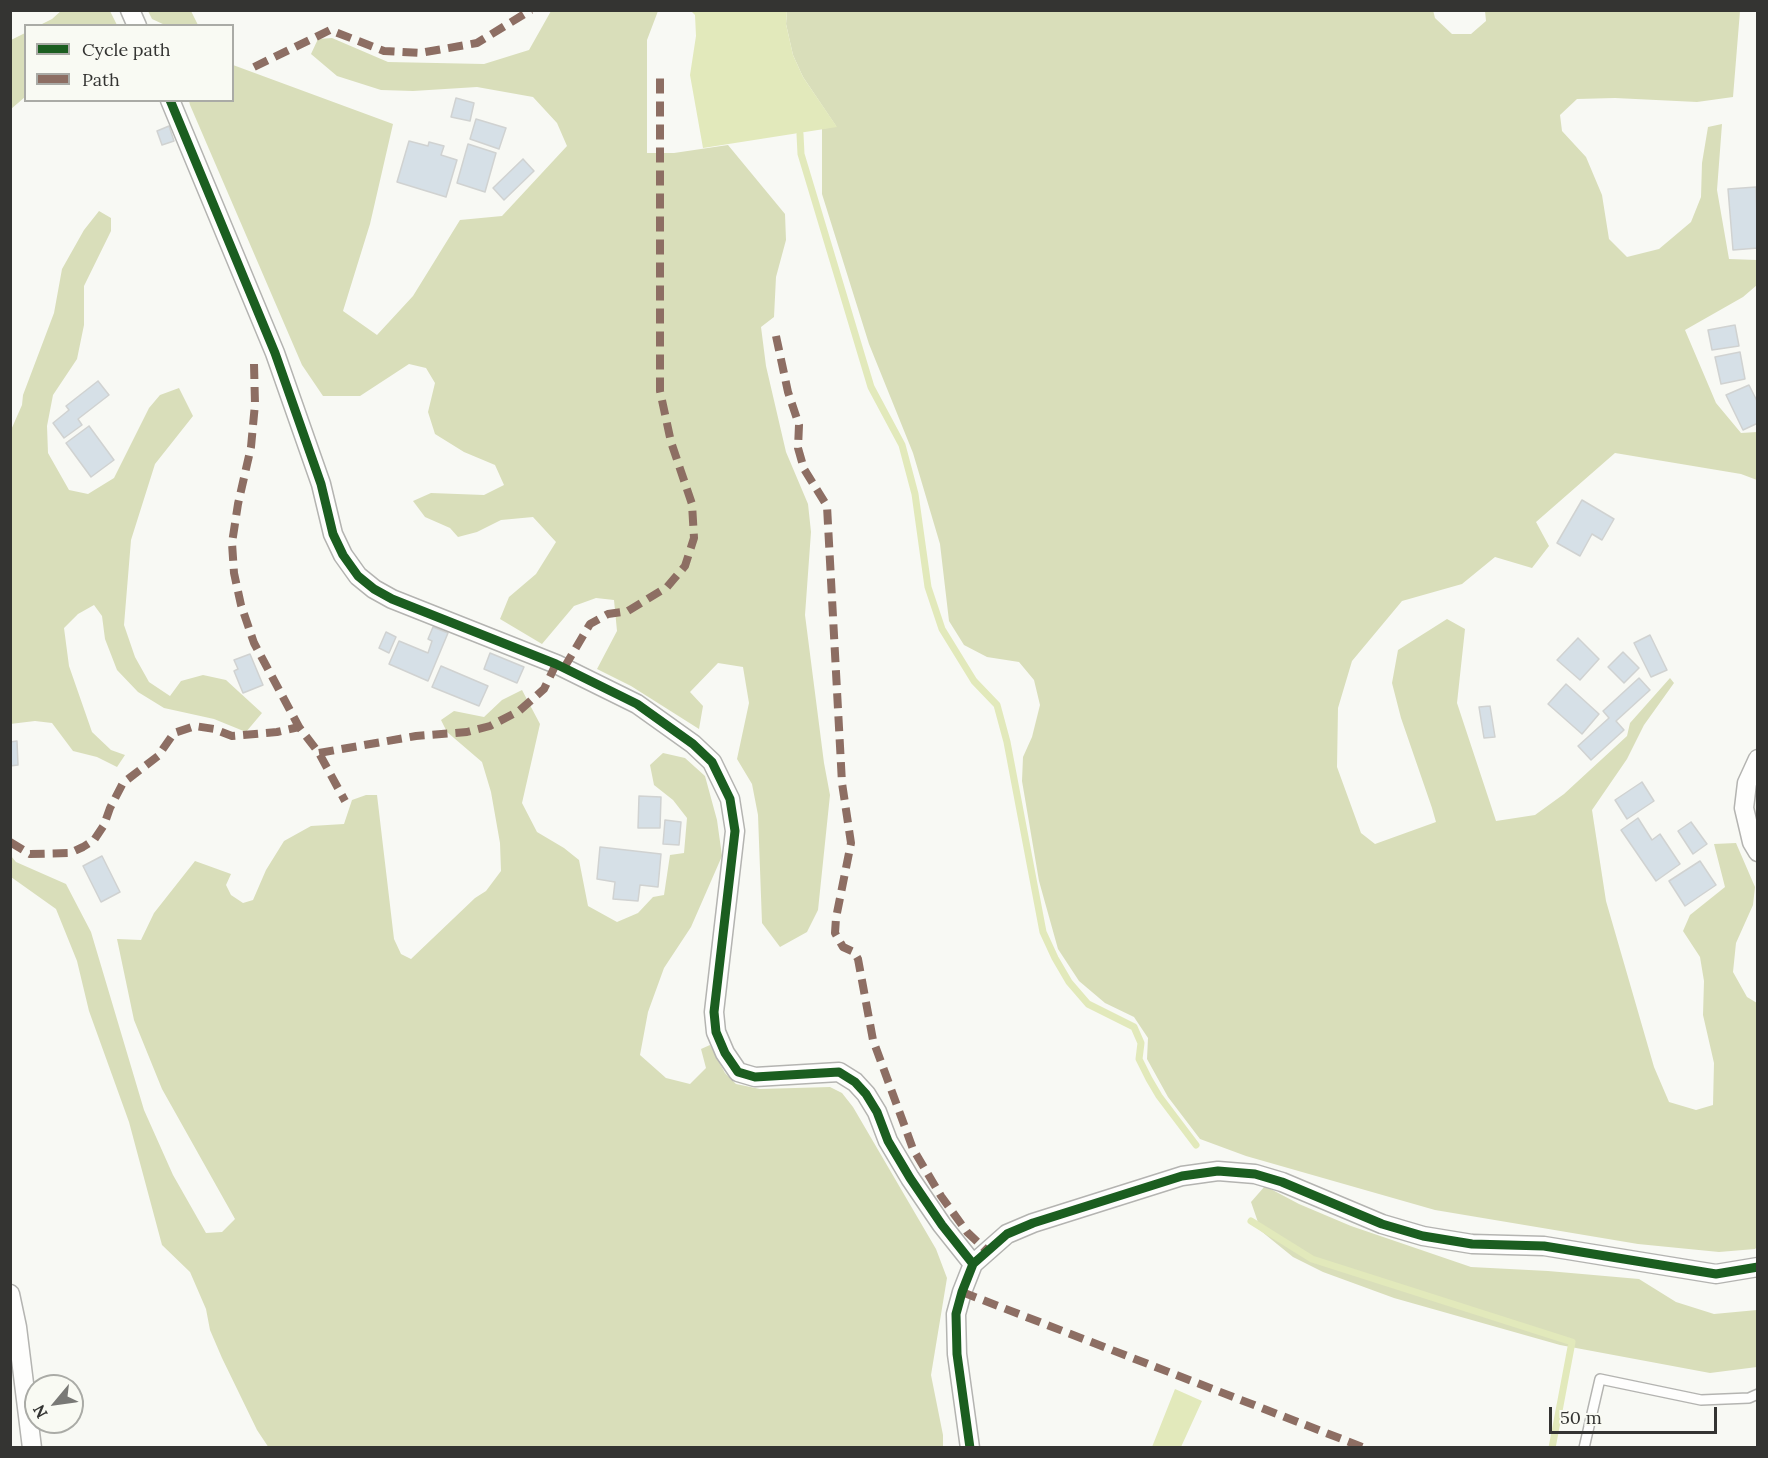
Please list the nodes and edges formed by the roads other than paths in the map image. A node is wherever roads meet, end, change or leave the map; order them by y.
1 (130, 10) edge
2 (136, 24) edge
3 (171, 102) edge
4 (1758, 759) edge
5 (1758, 852) edge
6 (973, 1264) junction
7 (1758, 1266) edge
8 (10, 1294) edge
9 (16, 1372) edge
10 (1758, 1394) edge
11 (32, 1448) edge
12 (970, 1448) edge
13 (1584, 1448) edge

1 - 2 street
3 - 6 street
4 - 5 street
6 - 7 street
6 - 12 street
8 - 9 street
9 - 11 street
10 - 13 lane

